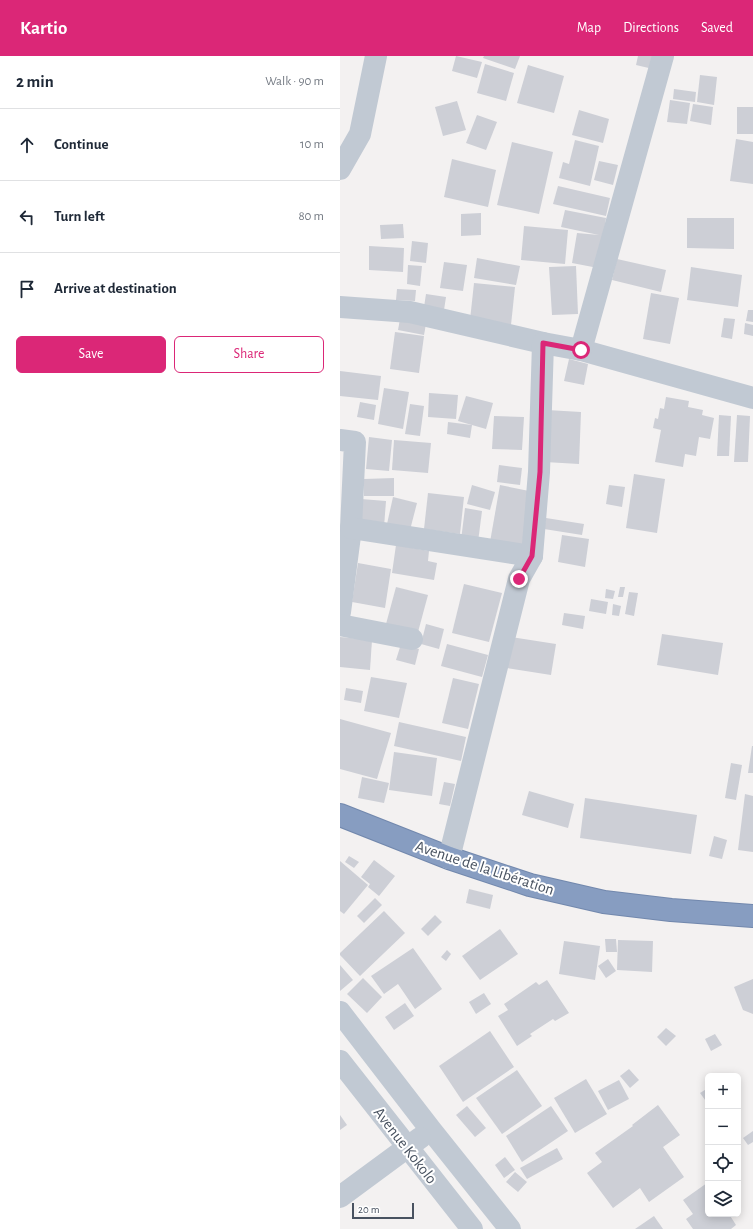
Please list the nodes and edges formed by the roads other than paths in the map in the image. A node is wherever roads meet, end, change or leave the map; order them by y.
1 (376, 56) edge
2 (663, 56) edge
3 (340, 170) edge
4 (340, 307) edge
5 (543, 343) junction
6 (581, 350) junction
7 (753, 398) edge
8 (340, 440) edge
9 (352, 528) junction
10 (532, 556) junction
11 (340, 612) edge
12 (340, 625) edge
13 (412, 639) dead end
14 (340, 815) edge
15 (449, 858) junction
16 (753, 916) edge
17 (340, 1012) edge
18 (340, 1061) edge
19 (431, 1130) junction
20 (408, 1147) junction
21 (340, 1196) edge
22 (472, 1229) edge
23 (510, 1229) edge

1 - 3 street
2 - 6 street
4 - 5 street
5 - 6 street
5 - 10 street
6 - 7 street
8 - 9 street
9 - 10 street
9 - 11 street
10 - 15 street
12 - 13 street
14 - 15 highway, Avenue de la Libération
15 - 16 highway, Avenue de la Libération
17 - 19 street
18 - 20 street, Avenue Kokolo
19 - 20 street
19 - 23 street
20 - 21 street
20 - 22 street, Avenue Kokolo

